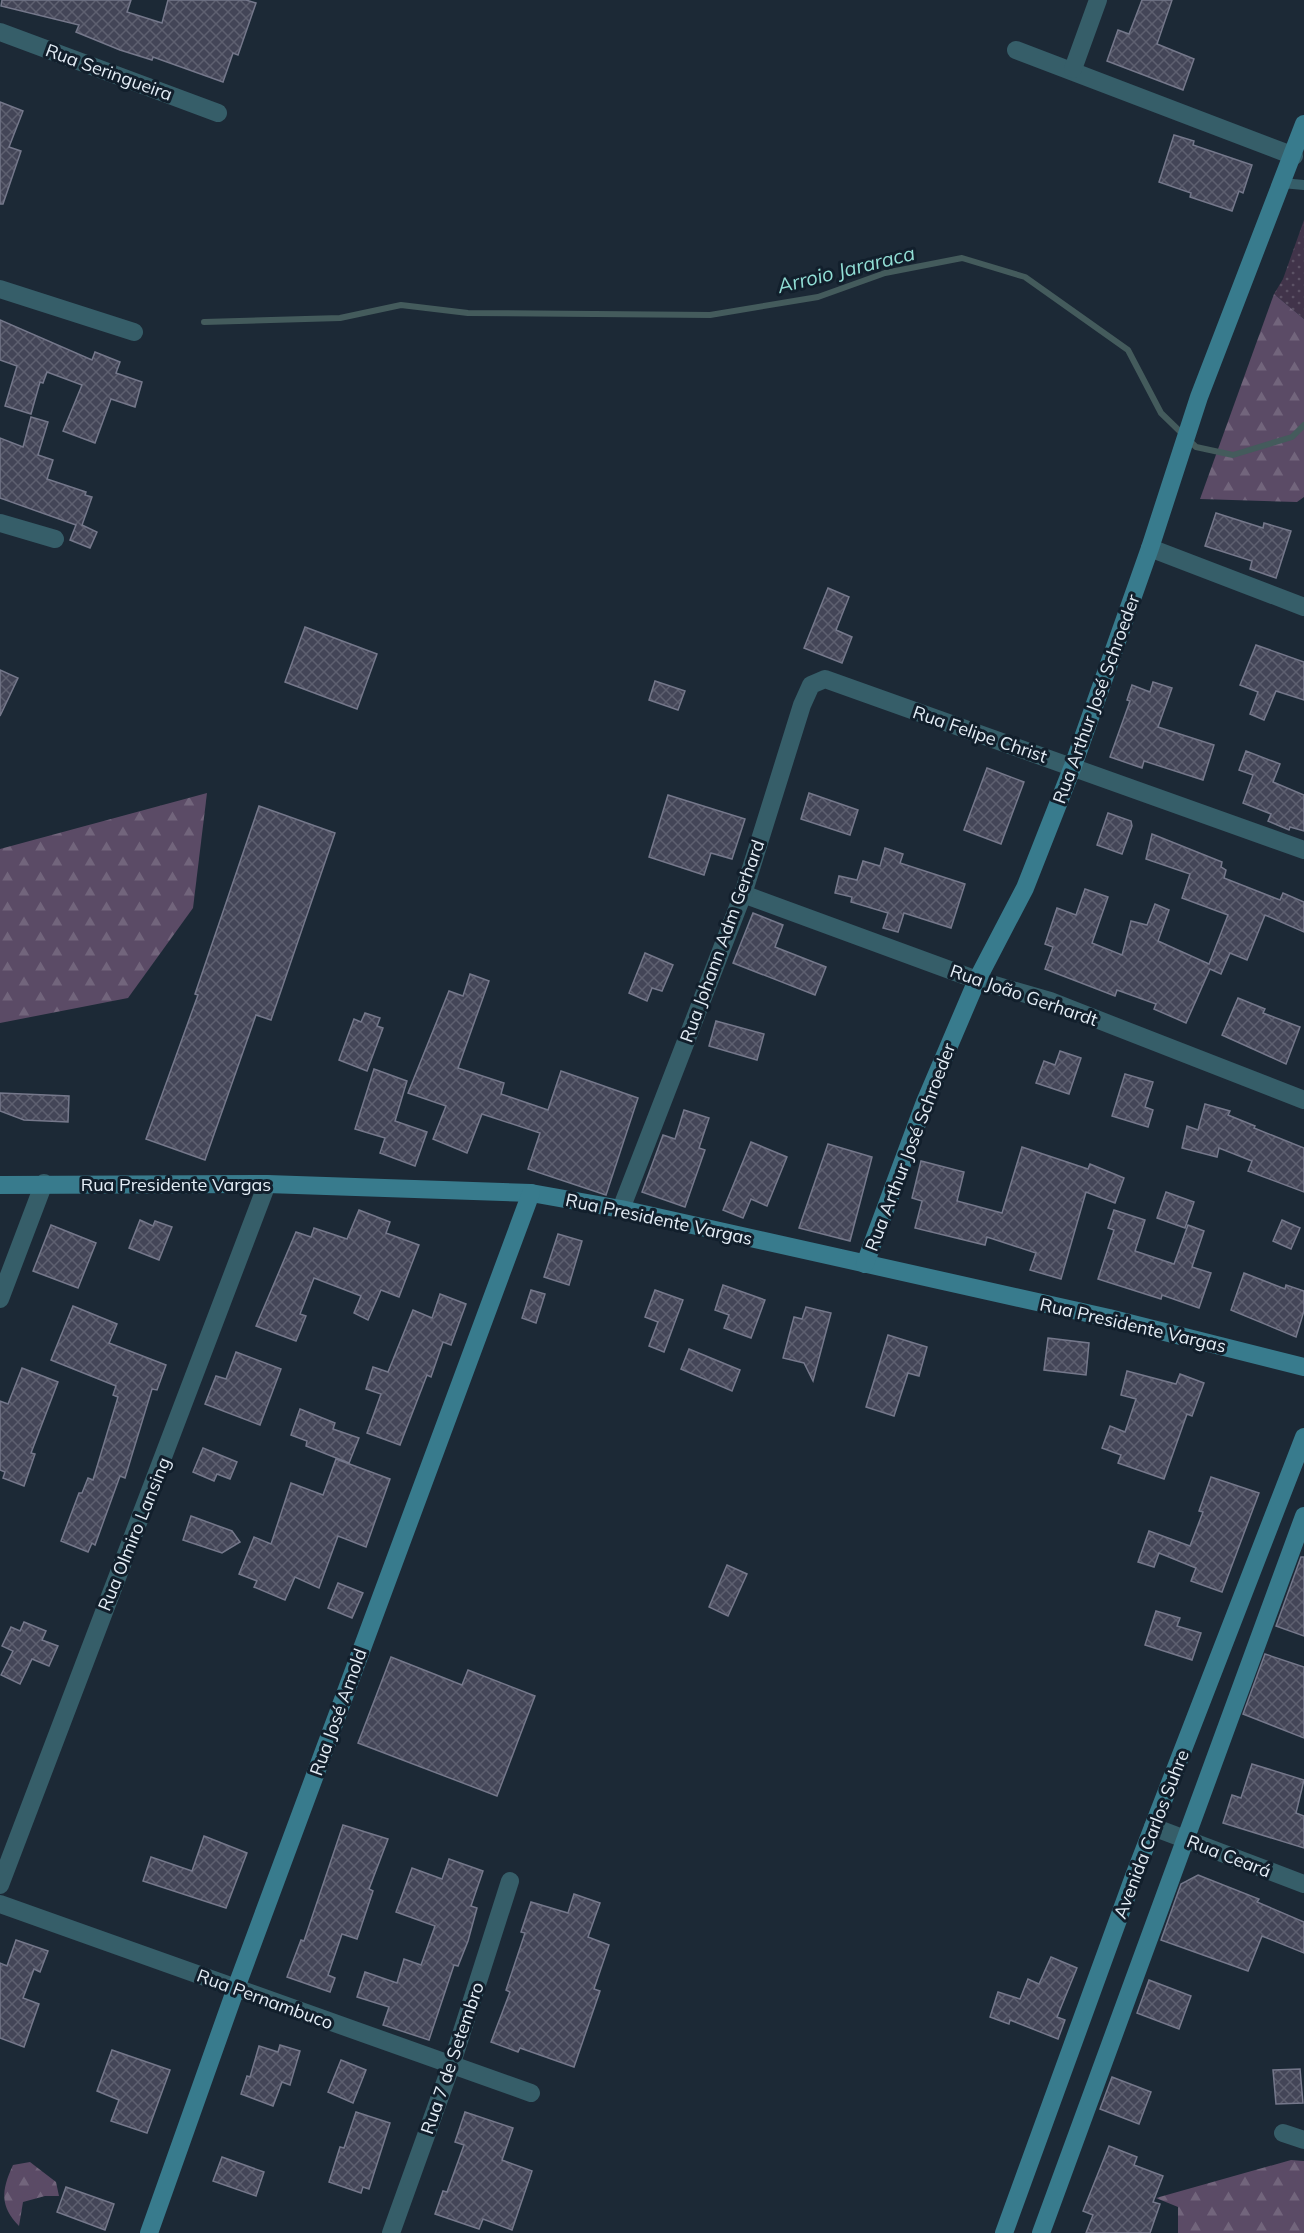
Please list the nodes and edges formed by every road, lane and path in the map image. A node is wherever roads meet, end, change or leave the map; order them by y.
1 (1098, 0) edge
2 (0, 32) edge
3 (1016, 50) dead end
4 (1072, 69) junction
5 (218, 113) dead end
6 (1304, 124) edge
7 (1294, 156) junction
8 (1282, 183) junction
9 (1304, 185) edge
10 (0, 290) edge
11 (134, 332) dead end
12 (0, 523) edge
13 (56, 539) dead end
14 (1150, 548) junction
15 (1304, 607) edge
16 (825, 679) joint
17 (1073, 766) junction
18 (1304, 850) edge
19 (743, 894) junction
20 (976, 980) junction
21 (1304, 1100) edge
22 (44, 1183) junction
23 (267, 1184) junction
24 (0, 1185) edge
25 (531, 1193) junction
26 (621, 1209) junction
27 (865, 1264) junction
28 (0, 1299) edge
29 (1304, 1367) edge
30 (1304, 1437) edge
31 (1304, 1516) edge
32 (1153, 1827) junction
33 (1187, 1840) junction
34 (510, 1881) dead end
35 (0, 1884) edge
36 (1304, 1884) edge
37 (0, 1904) edge
38 (236, 1988) junction
39 (451, 2066) junction
40 (531, 2093) dead end
41 (1283, 2133) dead end
42 (1304, 2140) edge
43 (149, 2233) edge
44 (391, 2233) edge
45 (1004, 2233) edge
46 (1041, 2233) edge

1 - 4 street
2 - 5 street, Rua Seringueira
3 - 4 street
4 - 7 street
6 - 7 street, Rua Arthur José Schroeder
7 - 8 street, Rua Arthur José Schroeder
8 - 9 lane
8 - 14 street, Rua Arthur José Schroeder
10 - 11 street
12 - 13 street
14 - 15 street
14 - 17 street, Rua Arthur José Schroeder
16 - 17 street, Rua Felipe Christ
16 - 19 street, Rua Johann Adm Gerhard
17 - 18 street, Rua Felipe Christ
17 - 20 street, Rua Arthur José Schroeder
19 - 20 street, Rua João Gerhardt
19 - 26 street, Rua Johann Adm Gerhard
20 - 21 street, Rua João Gerhardt
20 - 27 street, Rua Arthur José Schroeder
22 - 23 street, Rua Presidente Vargas
22 - 24 street, Rua Presidente Vargas
22 - 28 street
23 - 25 street, Rua Presidente Vargas
23 - 35 street, Rua Olmiro Lansing
25 - 26 street, Rua Presidente Vargas
25 - 38 street, Rua José Arnold
26 - 27 street, Rua Presidente Vargas
27 - 29 street, Rua Presidente Vargas
30 - 32 street, Avenida Carlos Suhre
31 - 33 street, Avenida Carlos Suhre
32 - 33 street, Rua Ceará
32 - 45 street, Avenida Carlos Suhre
33 - 36 street, Rua Ceará
33 - 46 street, Avenida Carlos Suhre
34 - 39 street, Rua 7 de Setembro
37 - 38 street, Rua Pernambuco
38 - 39 street, Rua Pernambuco
38 - 43 street, Rua José Arnold
39 - 40 street, Rua Pernambuco
39 - 44 street, Rua 7 de Setembro
41 - 42 street

